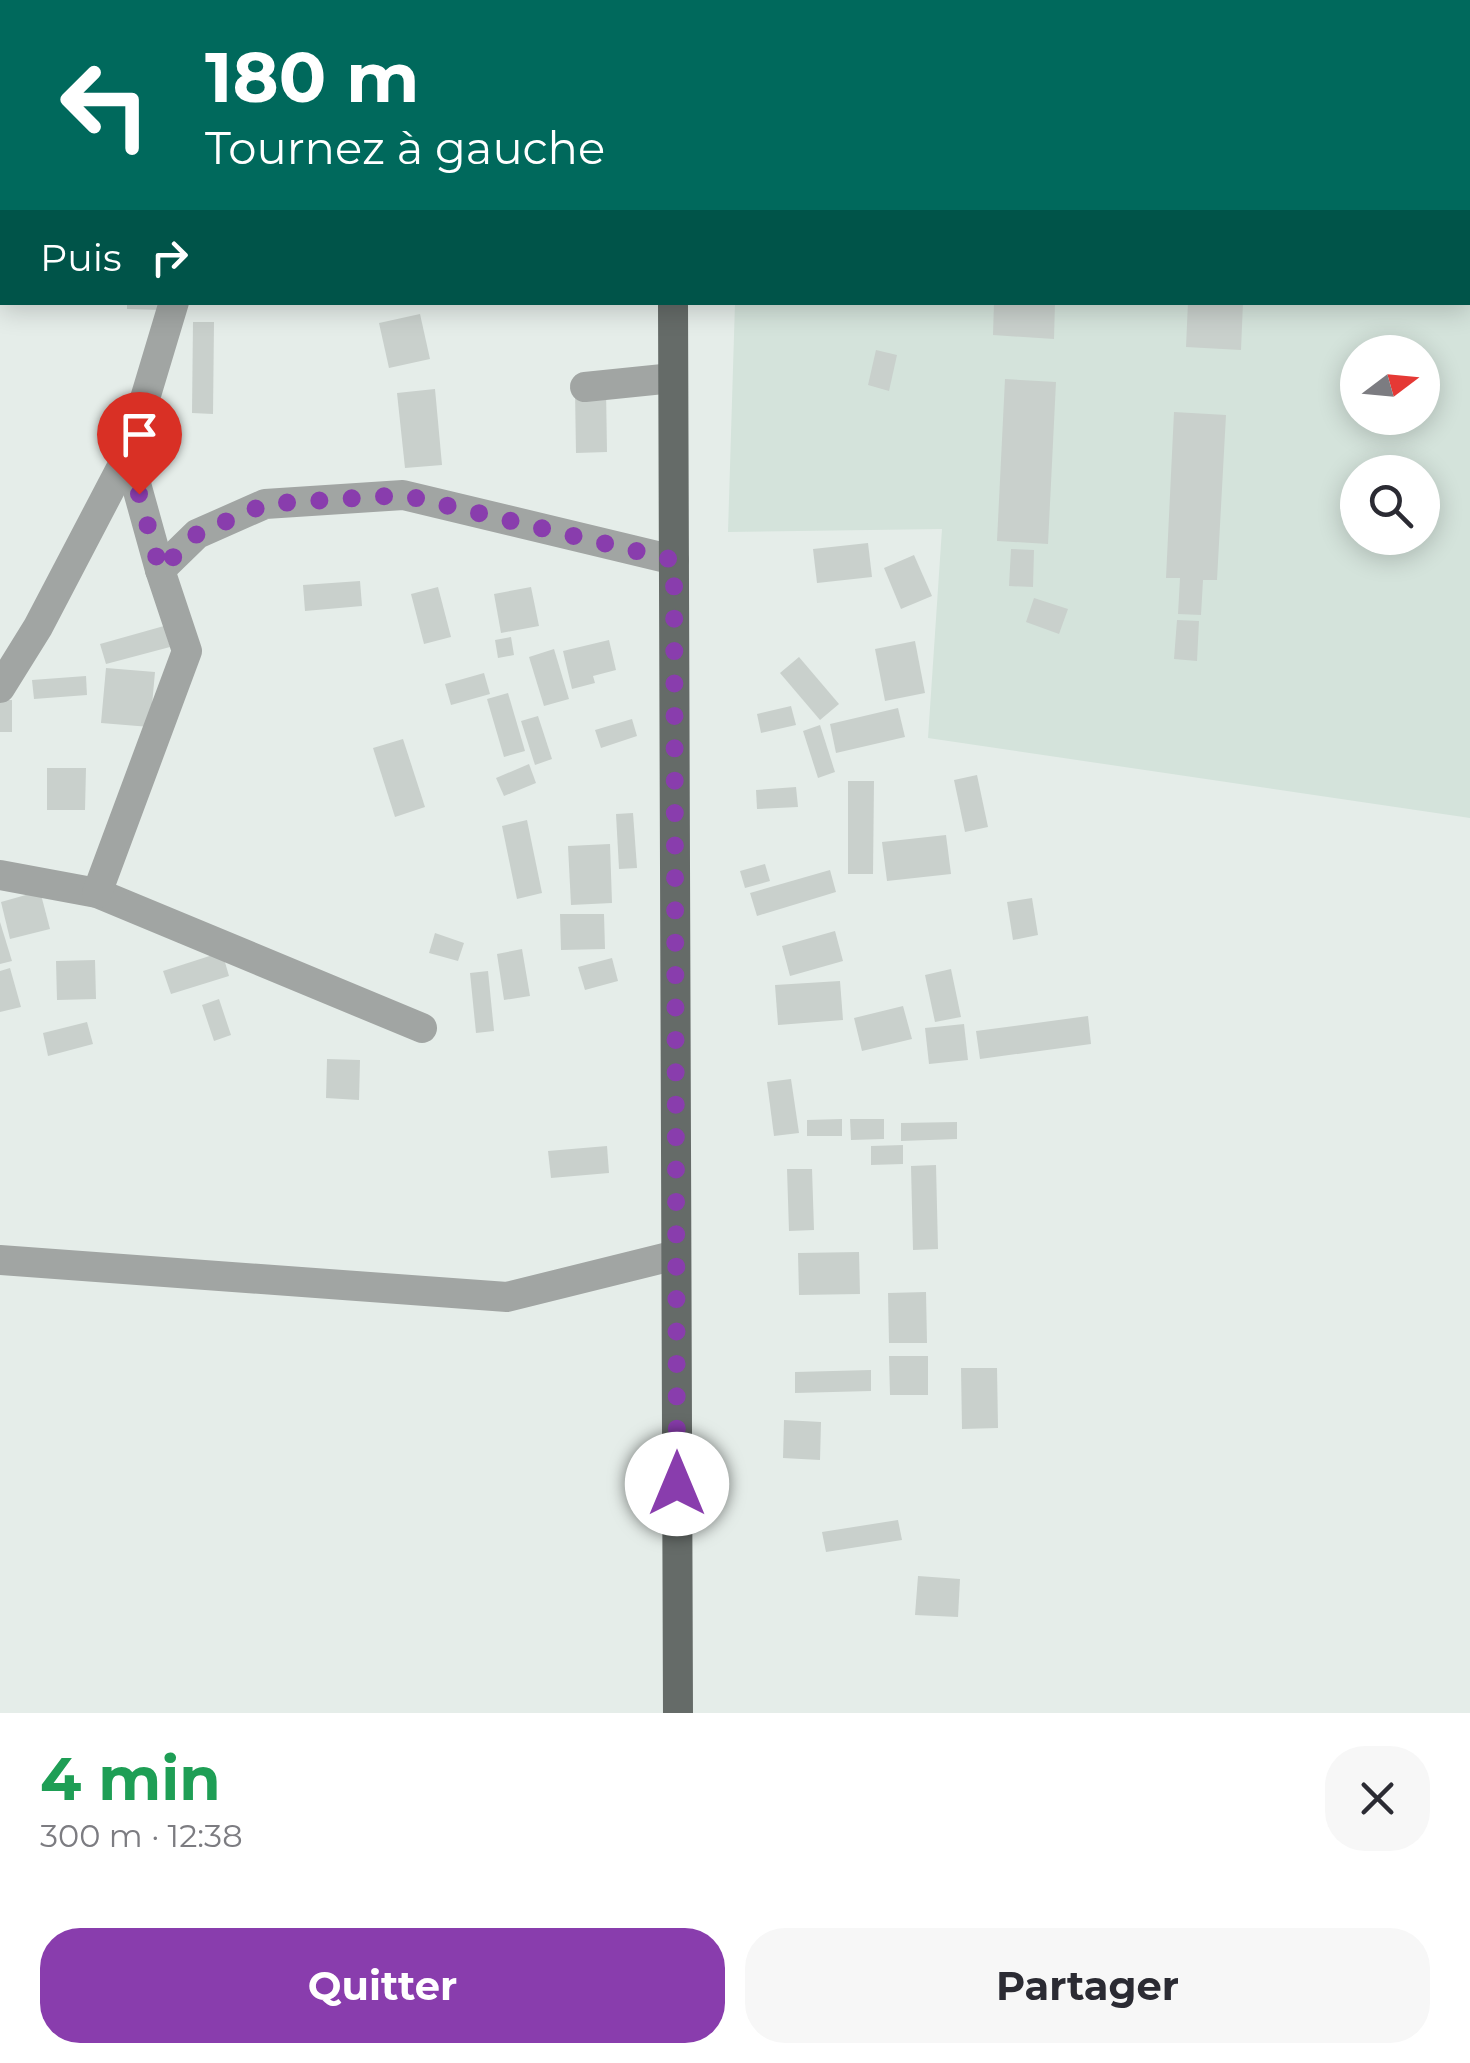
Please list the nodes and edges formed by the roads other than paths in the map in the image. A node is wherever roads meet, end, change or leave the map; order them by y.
1 (173, 305) edge
2 (673, 305) edge
3 (673, 378) junction
4 (586, 386) dead end
5 (128, 456) junction
6 (674, 560) junction
7 (160, 570) junction
8 (0, 688) edge
9 (0, 875) edge
10 (97, 893) junction
11 (422, 1028) dead end
12 (676, 1256) junction
13 (0, 1260) edge
14 (678, 1713) edge

1 - 5 street
2 - 3 main road
3 - 4 street
3 - 6 main road
5 - 7 street
5 - 8 street
6 - 7 street
6 - 12 main road
7 - 10 street
9 - 10 street
10 - 11 street
12 - 13 street
12 - 14 main road

